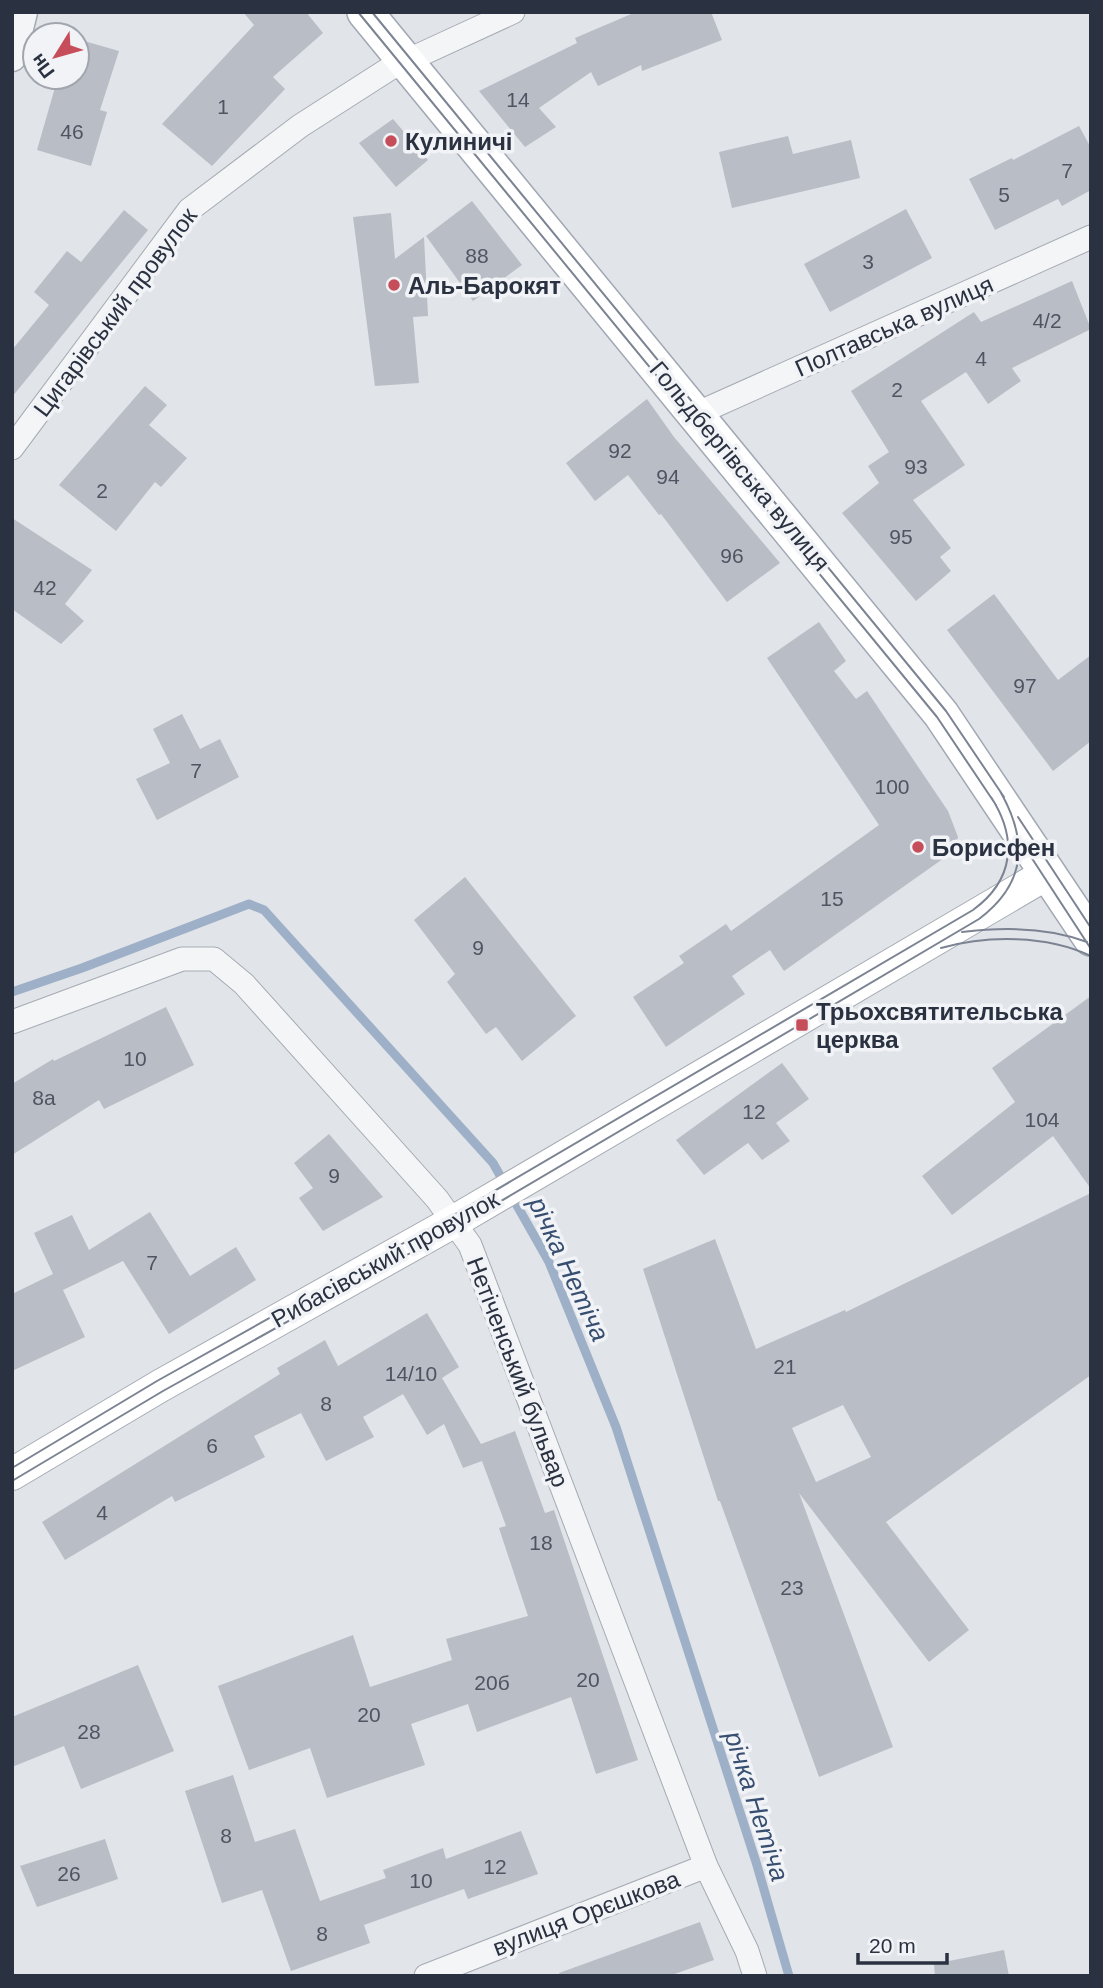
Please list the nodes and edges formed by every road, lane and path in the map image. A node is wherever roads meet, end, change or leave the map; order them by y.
1 (23, 12) edge
2 (365, 12) edge
3 (513, 12) edge
4 (12, 57) edge
5 (405, 61) junction
6 (1091, 237) edge
7 (696, 414) junction
8 (12, 448) edge
9 (1048, 873) junction
10 (1091, 938) edge
11 (12, 1022) edge
12 (453, 1222) junction
13 (12, 1474) edge
14 (706, 1866) junction
15 (426, 1976) edge
16 (755, 1976) edge

1 - 4 street
2 - 5 main road, Гольдбергівська вулиця
3 - 5 street, Цигарівський провулок
5 - 7 main road, Гольдбергівська вулиця
5 - 8 street, Цигарівський провулок
6 - 7 street, Полтавська вулиця
7 - 9 main road, Гольдбергівська вулиця
9 - 10 main road, Гольдбергівська вулиця
9 - 12 main road, Рибасівський провулок
11 - 12 street, Нетіченський бульвар
12 - 13 main road, Рибасівський провулок
12 - 14 street, Нетіченський бульвар
14 - 15 street, вулиця Орєшкова
14 - 16 street, Нетіченський бульвар

